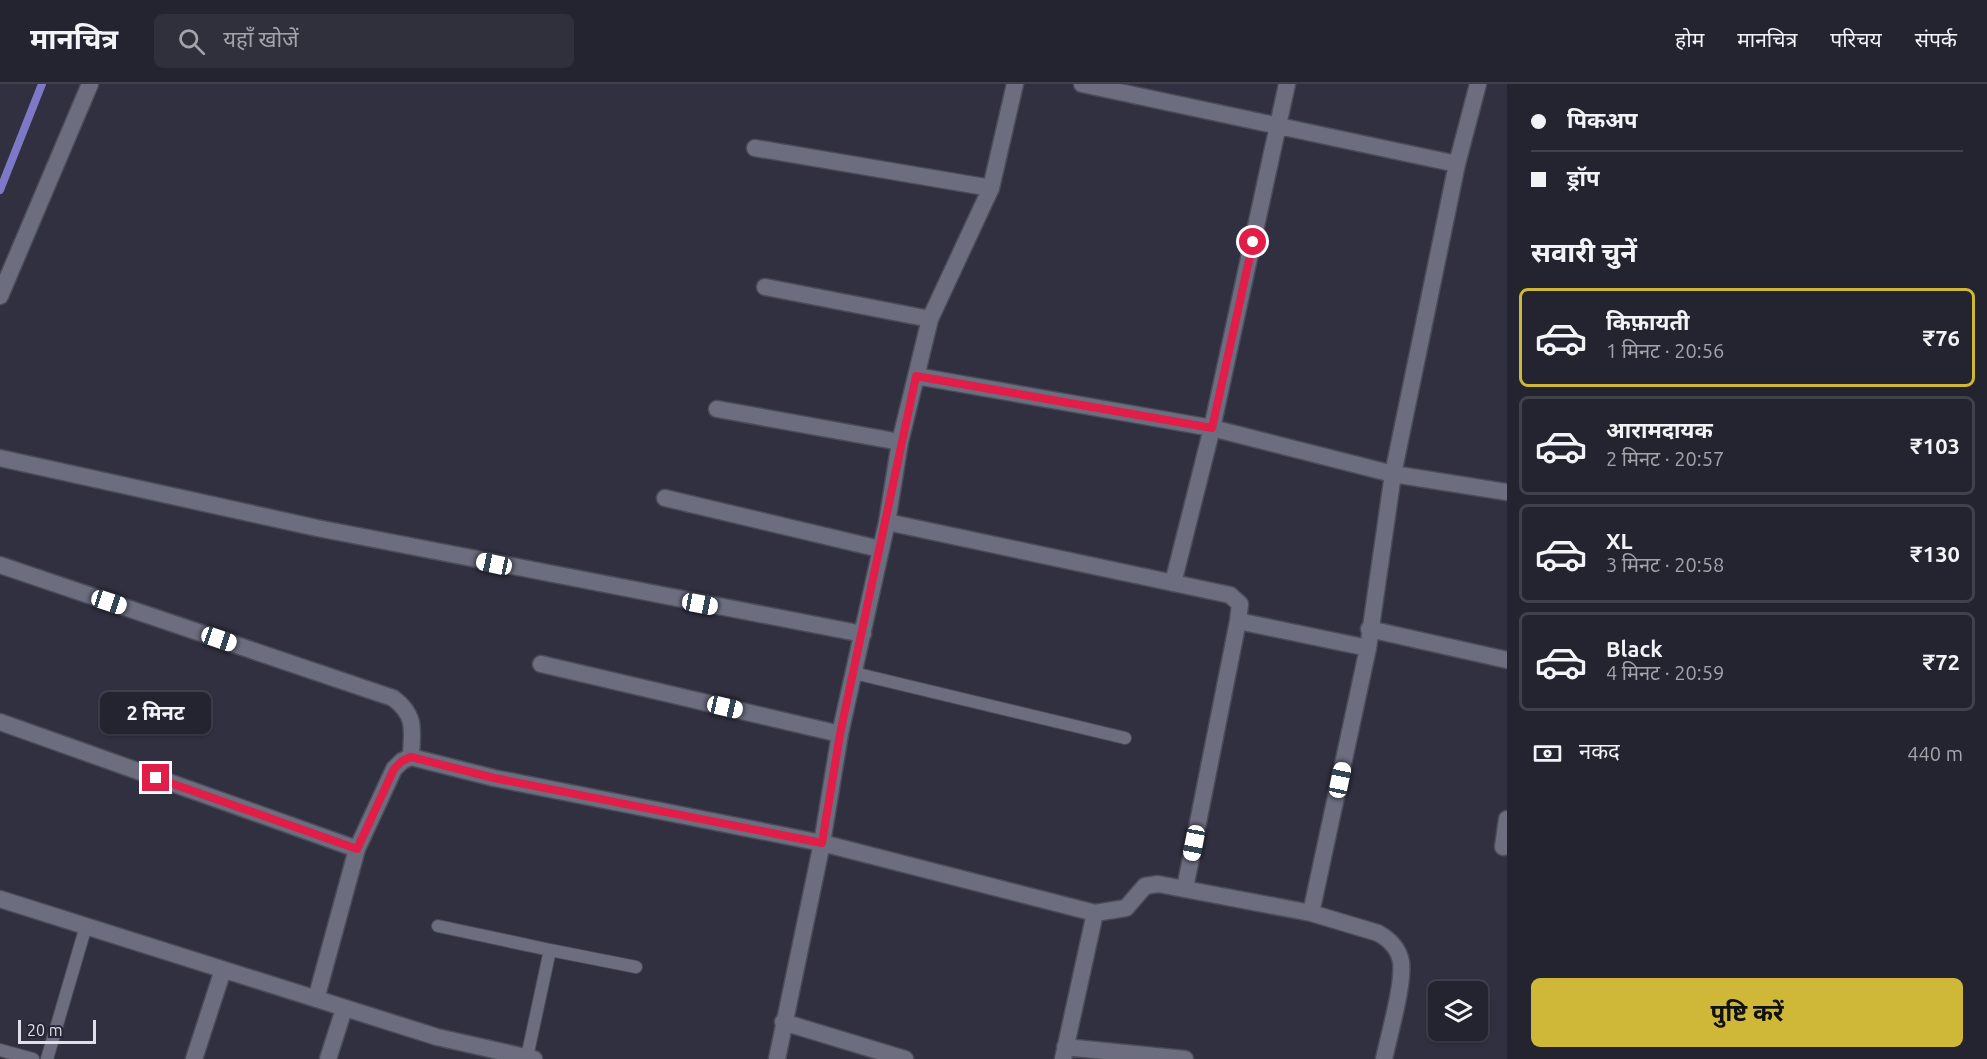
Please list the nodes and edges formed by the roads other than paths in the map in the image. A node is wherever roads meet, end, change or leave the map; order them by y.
1 (90, 84) edge
2 (1015, 84) edge
3 (1082, 84) edge
4 (1287, 84) edge
5 (1478, 84) edge
6 (1279, 125) junction
7 (755, 148) dead end
8 (1457, 164) junction
9 (991, 188) junction
10 (765, 287) dead end
11 (0, 296) edge
12 (930, 319) junction
13 (916, 376) junction
14 (717, 409) dead end
15 (1212, 428) junction
16 (900, 442) junction
17 (0, 458) edge
18 (1393, 474) junction
19 (1507, 492) edge
20 (665, 498) dead end
21 (887, 522) junction
22 (880, 549) junction
23 (0, 565) edge
24 (1173, 583) junction
25 (1238, 621) junction
26 (1369, 629) junction
27 (863, 634) junction
28 (1368, 648) junction
29 (1507, 660) edge
30 (541, 664) dead end
31 (854, 673) junction
32 (0, 722) edge
33 (840, 734) junction
34 (1125, 738) dead end
35 (411, 757) junction
36 (1507, 819) edge
37 (822, 843) junction
38 (1503, 847) dead end
39 (357, 849) junction
40 (1185, 888) junction
41 (0, 899) edge
42 (1095, 913) junction
43 (1311, 913) junction
44 (86, 926) junction
45 (438, 926) dead end
46 (550, 950) junction
47 (636, 967) dead end
48 (223, 970) junction
49 (316, 999) junction
50 (344, 1009) junction
51 (783, 1022) junction
52 (0, 1050) edge
53 (1064, 1053) edge
54 (1087, 1054) edge
55 (531, 1058) edge
56 (33, 1059) edge
57 (47, 1059) edge
58 (194, 1059) edge
59 (328, 1059) edge
60 (777, 1059) edge
61 (905, 1059) edge
62 (1185, 1059) edge
63 (1384, 1059) edge

1 - 11 street
2 - 9 street
3 - 6 street
4 - 6 street
5 - 8 street
6 - 8 street
6 - 15 street
7 - 9 street
8 - 18 street
9 - 12 street
10 - 12 street
12 - 13 street
13 - 15 street
13 - 16 street
14 - 16 street
15 - 18 street
15 - 24 street
16 - 21 street
17 - 27 street
18 - 19 street
18 - 26 street
20 - 22 street
21 - 22 street
21 - 24 street
22 - 27 street
23 - 35 street
24 - 25 street
25 - 28 street
25 - 40 street
26 - 28 street
26 - 29 street
27 - 31 street
28 - 43 street
30 - 33 street
31 - 33 street
31 - 34 lane
32 - 39 street
33 - 37 street
35 - 37 street
35 - 39 street
36 - 38 street
37 - 42 street
37 - 51 street
39 - 49 street
40 - 42 street
40 - 43 street
41 - 44 street
42 - 53 street
43 - 63 street
44 - 48 street
44 - 57 lane
45 - 46 lane
46 - 47 lane
46 - 55 lane
48 - 49 street
48 - 58 street
49 - 50 street
50 - 55 street
50 - 59 street
51 - 60 street
51 - 61 street
52 - 56 lane
53 - 54 street
54 - 62 street

